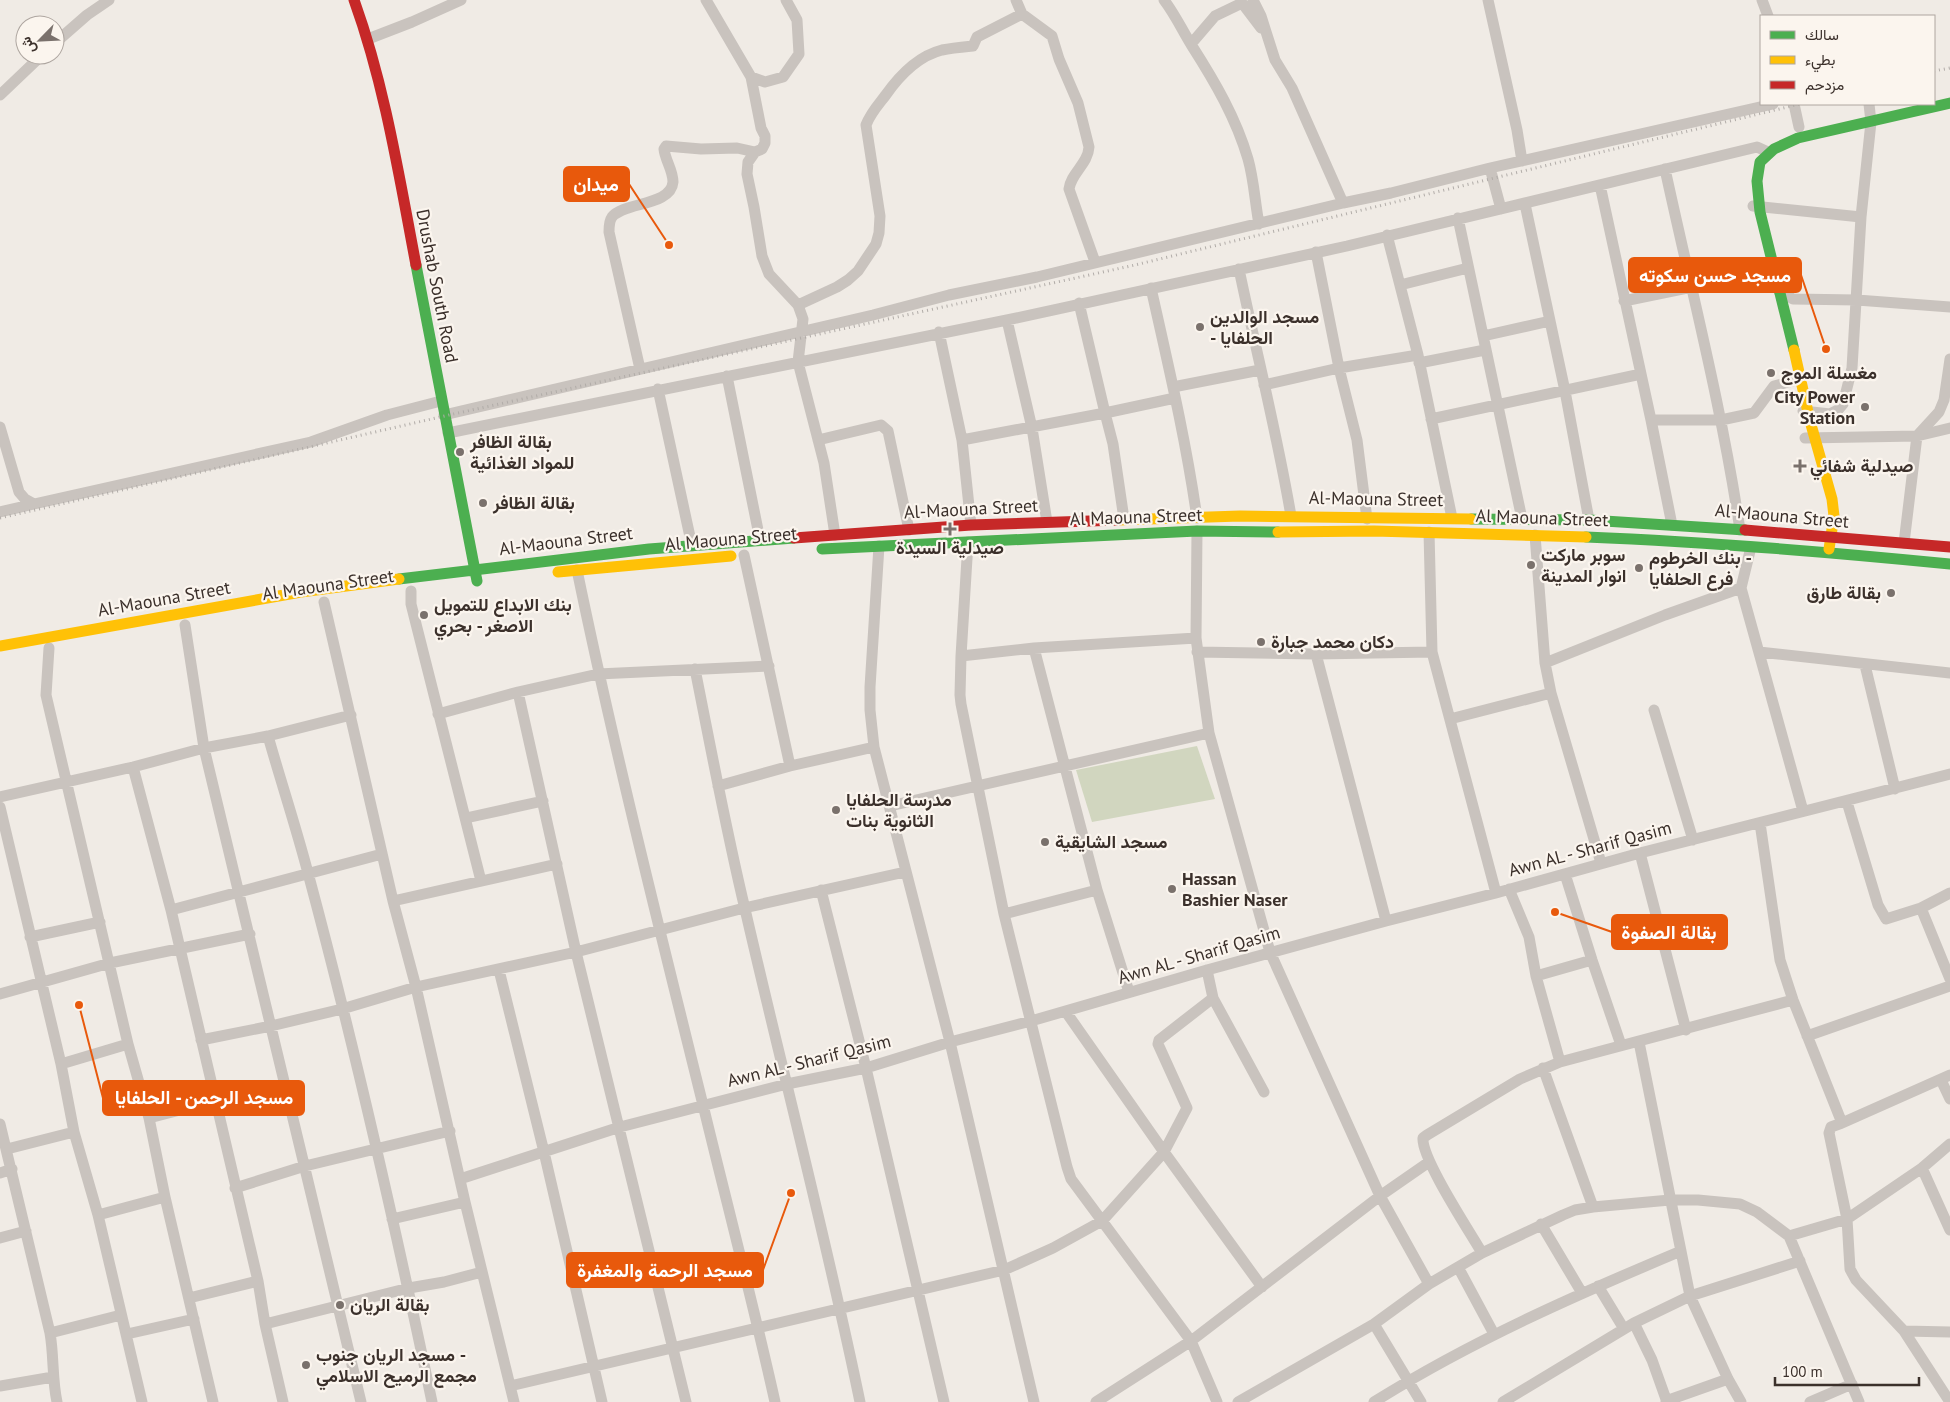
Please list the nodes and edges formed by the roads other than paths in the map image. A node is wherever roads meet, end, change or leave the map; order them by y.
1 (108, 0) edge
2 (354, 0) edge
3 (461, 0) edge
4 (706, 0) edge
5 (786, 0) edge
6 (1016, 0) edge
7 (1164, 0) edge
8 (1253, 0) edge
9 (1488, 0) edge
10 (1762, 0) edge
11 (1022, 14) junction
12 (1768, 15) edge
13 (65, 34) edge
14 (1268, 37) junction
15 (368, 40) junction
16 (1191, 44) junction
17 (32, 65) edge
18 (750, 77) junction
19 (0, 95) edge
20 (1950, 95) edge
21 (1935, 99) edge
22 (1950, 103) edge
23 (1768, 105) edge
24 (1794, 105) edge
25 (1906, 105) edge
26 (1934, 105) edge
27 (1935, 105) edge
28 (1870, 113) edge
29 (1799, 127) junction
30 (1787, 130) dead end
31 (1763, 146) junction
32 (755, 152) junction
33 (1522, 161) junction
34 (1490, 168) junction
35 (1665, 169) junction
36 (1600, 185) junction
37 (1343, 203) junction
38 (1524, 204) junction
39 (1756, 206) junction
40 (1501, 209) junction
41 (1861, 217) junction
42 (1458, 218) junction
43 (1259, 224) junction
44 (1387, 235) junction
45 (1316, 252) junction
46 (1095, 262) junction
47 (1468, 268) junction
48 (1239, 269) junction
49 (1770, 270) junction
50 (1400, 285) junction
51 (1691, 287) junction
52 (1151, 288) junction
53 (1777, 291) junction
54 (1857, 300) junction
55 (1624, 301) junction
56 (1080, 303) junction
57 (798, 305) junction
58 (1950, 307) edge
59 (1007, 320) junction
60 (1550, 321) junction
61 (801, 332) junction
62 (939, 332) junction
63 (1483, 336) junction
64 (1486, 350) junction
65 (1418, 359) junction
66 (1950, 359) edge
67 (798, 362) junction
68 (1339, 368) junction
69 (640, 369) junction
70 (1260, 370) junction
71 (1641, 374) junction
72 (727, 376) junction
73 (1796, 379) junction
74 (1264, 385) junction
75 (658, 389) junction
76 (1566, 391) junction
77 (1174, 393) junction
78 (441, 401) junction
79 (1497, 405) junction
80 (1804, 411) junction
81 (1105, 413) junction
82 (444, 415) junction
83 (1432, 419) junction
84 (1651, 420) junction
85 (1721, 420) junction
86 (0, 427) edge
87 (1032, 428) junction
88 (1950, 428) edge
89 (448, 432) junction
90 (1917, 436) junction
91 (1810, 438) junction
92 (818, 440) junction
93 (962, 440) junction
94 (1817, 490) dead end
95 (34, 504) junction
96 (0, 512) edge
97 (1291, 516) junction
98 (1196, 518) junction
99 (1452, 518) junction
100 (1124, 519) junction
101 (1367, 519) junction
102 (1522, 520) junction
103 (1589, 520) junction
104 (1047, 522) junction
105 (971, 525) junction
106 (1672, 525) junction
107 (909, 530) junction
108 (1740, 530) junction
109 (1197, 531) junction
110 (1817, 531) junction
111 (1429, 532) junction
112 (835, 535) junction
113 (1535, 535) junction
114 (1829, 537) junction
115 (760, 540) junction
116 (968, 542) junction
117 (1904, 543) junction
118 (692, 546) junction
119 (879, 546) junction
120 (1751, 547) junction
121 (1950, 547) edge
122 (806, 550) dead end
123 (1813, 551) junction
124 (1829, 552) junction
125 (748, 554) joint
126 (1950, 564) edge
127 (475, 569) junction
128 (577, 570) junction
129 (549, 573) dead end
130 (501, 578) dead end
131 (477, 581) junction
132 (456, 584) dead end
133 (1741, 588) junction
134 (411, 590) dead end
135 (324, 602) dead end
136 (180, 626) joint
137 (1196, 638) junction
138 (0, 646) edge
139 (48, 648) junction
140 (1034, 648) junction
141 (1197, 652) junction
142 (1432, 652) junction
143 (1759, 652) junction
144 (1316, 654) junction
145 (961, 656) junction
146 (0, 658) edge
147 (1545, 663) junction
148 (1865, 665) junction
149 (768, 666) junction
150 (695, 669) junction
151 (1950, 673) edge
152 (598, 674) junction
153 (518, 692) junction
154 (1551, 693) junction
155 (1654, 710) dead end
156 (438, 714) junction
157 (351, 715) junction
158 (1450, 719) junction
159 (1209, 733) junction
160 (268, 736) junction
161 (874, 747) junction
162 (204, 748) junction
163 (790, 766) junction
164 (133, 767) junction
165 (1065, 767) junction
166 (1950, 774) edge
167 (66, 781) junction
168 (718, 786) junction
169 (977, 788) junction
170 (1895, 788) junction
171 (0, 797) edge
172 (543, 802) junction
173 (1847, 802) junction
174 (890, 806) junction
175 (0, 808) edge
176 (1803, 812) junction
177 (466, 818) junction
178 (1760, 823) junction
179 (1693, 840) junction
180 (1640, 853) junction
181 (382, 854) junction
182 (1601, 863) junction
183 (557, 864) junction
184 (905, 872) junction
185 (308, 873) junction
186 (1565, 874) junction
187 (481, 881) junction
188 (1509, 889) junction
189 (239, 890) junction
190 (821, 890) junction
191 (1097, 890) junction
192 (1496, 893) junction
193 (1950, 893) edge
194 (392, 901) junction
195 (744, 908) junction
196 (1921, 908) junction
197 (171, 910) junction
198 (1004, 914) junction
199 (1386, 921) junction
200 (100, 922) junction
201 (661, 931) junction
202 (250, 934) junction
203 (30, 937) junction
204 (180, 948) junction
205 (576, 952) junction
206 (1270, 952) junction
207 (1592, 960) junction
208 (110, 963) junction
209 (499, 970) junction
210 (1206, 970) junction
211 (1536, 976) junction
212 (1950, 979) edge
213 (42, 982) junction
214 (1950, 986) edge
215 (416, 987) junction
216 (1129, 992) junction
217 (0, 994) edge
218 (1213, 998) junction
219 (1792, 1000) junction
220 (342, 1009) junction
221 (1066, 1012) junction
222 (1031, 1021) junction
223 (272, 1026) junction
224 (1686, 1030) junction
225 (1807, 1036) junction
226 (202, 1040) junction
227 (950, 1042) junction
228 (1639, 1042) junction
229 (128, 1044) junction
230 (1621, 1045) junction
231 (1560, 1062) junction
232 (61, 1064) junction
233 (866, 1068) junction
234 (1543, 1068) junction
235 (1946, 1078) edge
236 (787, 1084) junction
237 (1264, 1092) dead end
238 (1950, 1099) edge
239 (215, 1101) junction
240 (703, 1106) junction
241 (149, 1118) junction
242 (1842, 1123) junction
243 (0, 1124) edge
244 (620, 1127) junction
245 (450, 1131) junction
246 (74, 1132) junction
247 (1950, 1144) edge
248 (7, 1148) junction
249 (376, 1149) junction
250 (544, 1152) junction
251 (1164, 1152) junction
252 (1429, 1162) junction
253 (305, 1166) junction
254 (1922, 1168) junction
255 (12, 1169) junction
256 (0, 1173) edge
257 (460, 1179) junction
258 (235, 1188) junction
259 (1380, 1196) junction
260 (165, 1197) junction
261 (1670, 1200) junction
262 (465, 1202) junction
263 (1592, 1208) junction
264 (98, 1215) junction
265 (392, 1219) junction
266 (1847, 1219) junction
267 (1102, 1221) junction
268 (1541, 1224) junction
269 (1950, 1230) edge
270 (26, 1231) junction
271 (1789, 1236) junction
272 (0, 1238) edge
273 (1681, 1251) junction
274 (1482, 1253) junction
275 (1800, 1261) junction
276 (1458, 1267) junction
277 (1004, 1270) junction
278 (482, 1272) junction
279 (258, 1281) junction
280 (1429, 1284) junction
281 (1598, 1286) junction
282 (1262, 1287) junction
283 (408, 1288) junction
284 (917, 1291) junction
285 (1582, 1293) junction
286 (1690, 1296) junction
287 (189, 1298) junction
288 (338, 1306) junction
289 (841, 1309) junction
290 (121, 1315) junction
291 (194, 1319) junction
292 (265, 1324) junction
293 (1374, 1324) junction
294 (1629, 1326) junction
295 (759, 1329) junction
296 (1904, 1331) junction
297 (1950, 1332) edge
298 (50, 1333) junction
299 (126, 1334) junction
300 (1494, 1334) junction
301 (1191, 1341) junction
302 (674, 1349) junction
303 (594, 1367) junction
304 (53, 1377) junction
305 (1728, 1379) junction
306 (1408, 1381) junction
307 (1852, 1384) junction
308 (0, 1386) edge
309 (510, 1386) junction
310 (1213, 1401) edge
311 (1666, 1401) edge
312 (57, 1402) edge
313 (142, 1402) edge
314 (213, 1402) edge
315 (283, 1402) edge
316 (361, 1402) edge
317 (432, 1402) edge
318 (514, 1402) edge
319 (602, 1402) edge
320 (686, 1402) edge
321 (775, 1402) edge
322 (860, 1402) edge
323 (944, 1402) edge
324 (1034, 1402) edge
325 (1096, 1402) edge
326 (1238, 1402) edge
327 (1374, 1402) edge
328 (1421, 1402) edge
329 (1503, 1402) edge
330 (1741, 1402) edge
331 (1810, 1402) edge
332 (1859, 1402) edge
333 (1950, 1402) edge

1 - 13 street
2 - 15 main road, Drushab South Road
3 - 15 street
4 - 18 street
5 - 18 street
6 - 11 street
7 - 16 street
8 - 14 street
9 - 33 street
10 - 12 street
11 - 46 street
11 - 57 street
14 - 16 street
14 - 37 street
15 - 78 main road, Drushab South Road
16 - 43 street
17 - 19 street
18 - 32 street
20 - 21 main road
22 - 27 main road
23 - 33 street
24 - 29 street
25 - 28 main road
26 - 28 main road
28 - 29 main road
28 - 31 main road
28 - 41 street
29 - 30 main road
31 - 35 street
31 - 39 main road
32 - 57 street
32 - 69 street
33 - 34 street
34 - 37 street
34 - 40 street
35 - 36 street
35 - 51 street
36 - 38 street
36 - 55 street
37 - 43 street
38 - 40 street
38 - 60 street
39 - 41 street
39 - 49 main road
40 - 42 street
41 - 54 street
42 - 44 street
42 - 47 street
43 - 46 street
44 - 45 street
44 - 50 street
45 - 48 street
45 - 68 street
46 - 61 street
47 - 50 street
47 - 63 street
48 - 52 street
48 - 70 street
49 - 51 street
49 - 53 main road
50 - 65 street
51 - 55 street
51 - 85 street
52 - 56 street
52 - 77 street
53 - 54 street
53 - 73 main road
54 - 58 street
54 - 80 street
55 - 71 street
56 - 59 street
56 - 81 street
57 - 61 street
59 - 62 street
59 - 87 street
60 - 63 street
60 - 76 street
61 - 67 street
61 - 69 street
62 - 67 street
62 - 93 street
63 - 64 street
64 - 65 street
64 - 79 street
65 - 68 street
65 - 83 street
66 - 90 street
67 - 72 street
67 - 92 street
68 - 74 street
68 - 101 street
69 - 82 street
70 - 74 street
70 - 77 street
71 - 76 street
71 - 84 street
72 - 75 street
72 - 115 street
73 - 80 main road
73 - 85 street
74 - 97 street
75 - 89 street
75 - 118 street
76 - 79 street
76 - 103 street
77 - 81 street
77 - 98 street
78 - 82 main road, Drushab South Road
78 - 95 street
79 - 83 street
79 - 102 street
80 - 91 main road
81 - 87 street
81 - 100 street
82 - 89 main road, Drushab South Road
83 - 99 street
84 - 85 street
84 - 106 street
85 - 108 street
86 - 95 street
87 - 93 street
87 - 104 street
88 - 90 street
89 - 127 main road, Drushab South Road
90 - 91 street
90 - 117 street
91 - 94 main road
91 - 114 main road
92 - 107 street
92 - 112 street
93 - 105 street
95 - 96 street
97 - 98 main road, Al-Maouna Street
97 - 101 main road, Al-Maouna Street
98 - 100 main road, Al-Maouna Street
99 - 101 main road, Al-Maouna Street
99 - 102 main road, Al-Maouna Street
100 - 104 main road, Al-Maouna Street
102 - 103 main road, Al-Maouna Street
103 - 106 main road, Al-Maouna Street
104 - 105 main road, Al-Maouna Street
105 - 107 main road, Al-Maouna Street
106 - 108 main road, Al-Maouna Street
107 - 112 main road, Al-Maouna Street
108 - 110 main road, Al-Maouna Street
109 - 111 main road, Al Maouna Street
109 - 116 main road, Al Maouna Street
109 - 137 street
110 - 114 main road, Al-Maouna Street
110 - 123 main road
111 - 113 main road, Al Maouna Street
111 - 142 street
112 - 115 main road, Al-Maouna Street
113 - 120 main road, Al Maouna Street
113 - 147 street
114 - 117 main road, Al-Maouna Street
114 - 124 main road
115 - 118 main road, Al-Maouna Street
116 - 119 main road, Al Maouna Street
116 - 145 street
117 - 121 main road, Al-Maouna Street
118 - 127 main road, Al-Maouna Street
119 - 122 main road, Al Maouna Street
119 - 161 street
120 - 123 main road, Al Maouna Street
120 - 133 street
123 - 124 main road, Al Maouna Street
124 - 126 main road, Al Maouna Street
125 - 128 main road, Al Maouna Street
125 - 149 street
127 - 131 main road, Drushab South Road
127 - 138 main road, Al-Maouna Street
128 - 129 main road, Al Maouna Street
128 - 152 street
130 - 131 main road
131 - 132 main road
133 - 143 street
133 - 147 street
134 - 156 street
135 - 157 street
136 - 139 main road
136 - 162 street
137 - 140 street
137 - 141 street
139 - 146 main road
139 - 167 street
140 - 145 street
140 - 165 street
141 - 144 street
141 - 159 street
142 - 144 street
142 - 158 street
143 - 148 street
143 - 176 street
144 - 199 street
145 - 169 street
147 - 154 street
148 - 151 street
148 - 170 street
149 - 150 street
149 - 163 street
150 - 152 street
150 - 168 street
152 - 153 street
152 - 201 street
153 - 156 street
153 - 172 street
154 - 158 street
154 - 182 street
155 - 179 street
156 - 177 street
157 - 160 street
157 - 181 street
158 - 192 street
159 - 165 street
159 - 206 street
160 - 162 street
160 - 185 street
161 - 163 street
161 - 174 street
162 - 164 street
162 - 189 street
163 - 168 street
164 - 167 street
164 - 197 street
165 - 169 street
165 - 191 street
166 - 170 street, Awn AL - Sharif Qasim
167 - 171 street
167 - 200 street
168 - 195 street
169 - 174 street
169 - 198 street
170 - 173 street, Awn AL - Sharif Qasim
172 - 177 street
172 - 183 street
173 - 176 street, Awn AL - Sharif Qasim
173 - 196 street
174 - 184 street
175 - 203 street
176 - 178 street, Awn AL - Sharif Qasim
177 - 187 street
178 - 179 street, Awn AL - Sharif Qasim
178 - 219 street
179 - 180 street, Awn AL - Sharif Qasim
180 - 182 street, Awn AL - Sharif Qasim
180 - 224 street
181 - 185 street
181 - 194 street
182 - 186 street, Awn AL - Sharif Qasim
183 - 187 street
183 - 205 street
184 - 190 street
184 - 227 street
185 - 189 street
185 - 220 street
186 - 188 street, Awn AL - Sharif Qasim
186 - 207 street
187 - 194 street
188 - 192 street, Awn AL - Sharif Qasim
188 - 211 street
189 - 197 street
189 - 202 street
190 - 195 street
190 - 233 street
191 - 198 street
191 - 216 street
192 - 199 street, Awn AL - Sharif Qasim
193 - 196 street
194 - 215 street
195 - 201 street
195 - 236 street
196 - 212 street
197 - 204 street
198 - 222 street
199 - 206 street, Awn AL - Sharif Qasim
200 - 203 street
200 - 208 street
201 - 205 street
201 - 240 street
202 - 204 street
202 - 223 street
203 - 213 street
204 - 208 street
204 - 226 street
205 - 209 street
205 - 244 street
206 - 210 street, Awn AL - Sharif Qasim
206 - 259 street
207 - 211 street
207 - 230 street
208 - 213 street
208 - 229 street
209 - 215 street
209 - 250 street
210 - 216 street, Awn AL - Sharif Qasim
210 - 218 street
211 - 231 street
213 - 217 street
213 - 232 street
214 - 225 street
215 - 220 street
215 - 245 street
216 - 221 street, Awn AL - Sharif Qasim
218 - 237 street
218 - 251 street
219 - 224 street
219 - 225 street
220 - 223 street
220 - 249 street
221 - 222 street, Awn AL - Sharif Qasim
221 - 251 street
222 - 227 street, Awn AL - Sharif Qasim
222 - 267 street
223 - 226 street
223 - 253 street
224 - 228 street
225 - 242 street
226 - 239 street
227 - 233 street, Awn AL - Sharif Qasim
227 - 277 street
228 - 230 street
228 - 261 street
229 - 232 street
229 - 241 street
230 - 231 street
231 - 234 street
232 - 246 street
233 - 236 street, Awn AL - Sharif Qasim
233 - 284 street
234 - 252 street
234 - 263 street
235 - 238 street
235 - 242 street
236 - 240 street, Awn AL - Sharif Qasim
236 - 289 street
239 - 241 street
239 - 258 street
240 - 244 street, Awn AL - Sharif Qasim
240 - 295 street
241 - 260 street
242 - 266 street
243 - 248 street
244 - 250 street, Awn AL - Sharif Qasim
244 - 302 street
245 - 249 street
245 - 257 street
246 - 248 street
246 - 264 street
247 - 254 street
248 - 255 street
249 - 253 street
249 - 265 street
250 - 257 street, Awn AL - Sharif Qasim
250 - 303 street
251 - 267 street
251 - 282 street
252 - 259 street
252 - 274 street
253 - 258 street
253 - 288 street
254 - 266 street
254 - 269 street
255 - 256 street
255 - 270 street
257 - 262 street
258 - 279 street
259 - 280 street
259 - 282 street
260 - 264 street
260 - 287 street
261 - 263 street
261 - 271 street
261 - 273 street
262 - 265 street
262 - 278 street
263 - 268 street
264 - 290 street
265 - 283 street
266 - 271 street
266 - 296 street
267 - 277 street
267 - 301 street
268 - 274 street
268 - 285 street
270 - 272 street
270 - 298 street
271 - 275 street
273 - 281 street
273 - 286 street
274 - 276 street
275 - 286 street
275 - 307 street
276 - 280 street
276 - 300 street
277 - 284 street
277 - 324 street
278 - 283 street
278 - 309 street
279 - 287 street
279 - 292 street
280 - 293 street
281 - 285 street
281 - 294 street
282 - 301 street
283 - 288 street
283 - 317 street
284 - 289 street
284 - 323 street
285 - 300 street
286 - 294 street
286 - 305 street
287 - 291 street
288 - 292 street
288 - 316 street
289 - 295 street
289 - 322 street
290 - 298 street
290 - 299 street
291 - 299 street
291 - 314 street
292 - 315 street
293 - 306 street
293 - 326 street
294 - 311 street
294 - 329 street
295 - 302 street
295 - 321 street
296 - 297 street
296 - 333 street
298 - 304 street
299 - 313 street
300 - 306 street
301 - 310 street
301 - 325 street
302 - 303 street
302 - 320 street
303 - 309 street
303 - 319 street
304 - 308 street
304 - 312 street
305 - 311 street
305 - 330 street
306 - 327 street
306 - 328 street
307 - 331 street
307 - 332 street
309 - 318 street

